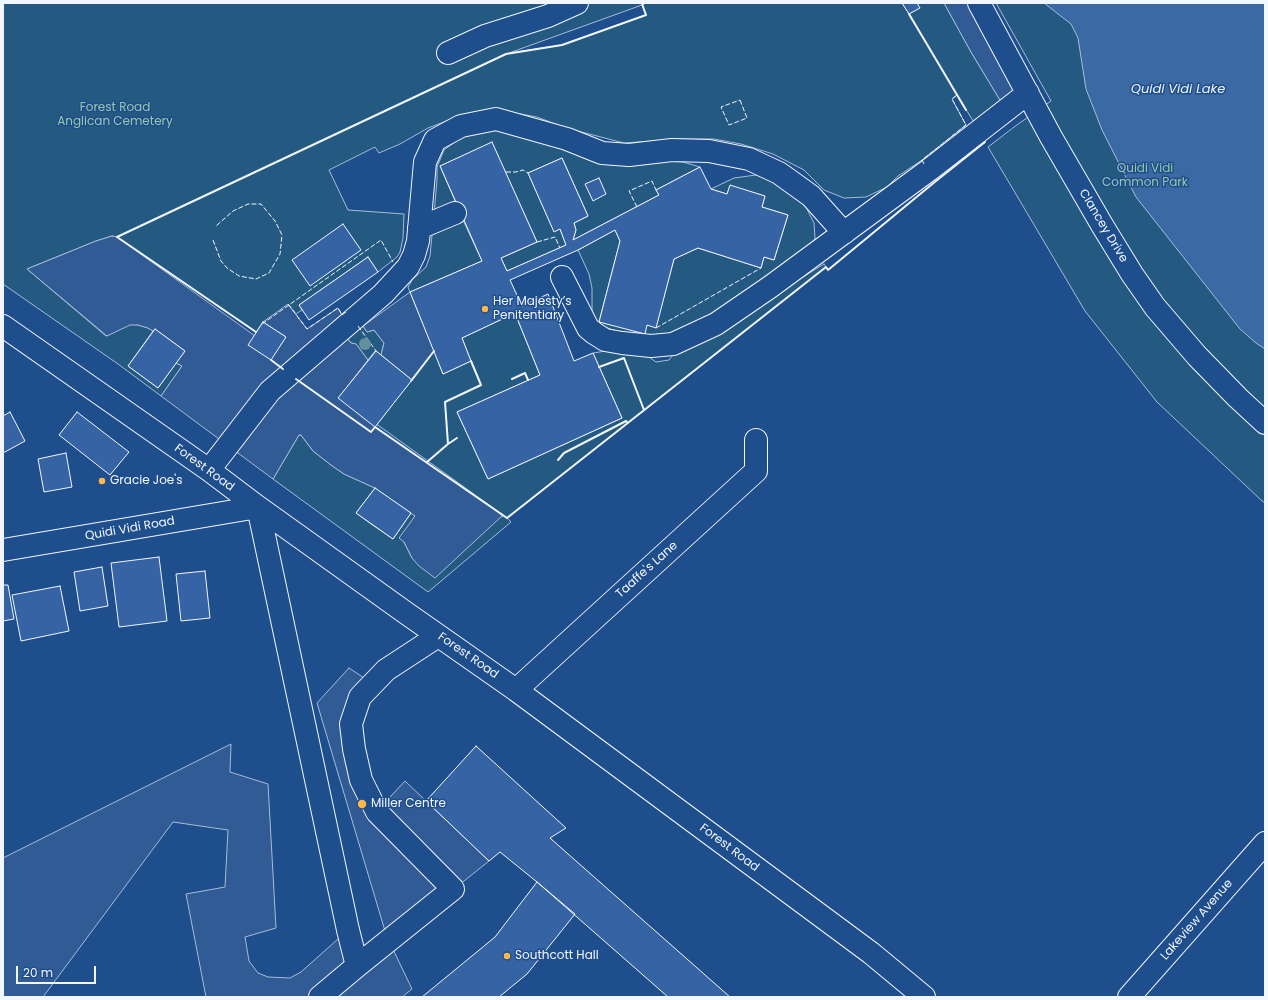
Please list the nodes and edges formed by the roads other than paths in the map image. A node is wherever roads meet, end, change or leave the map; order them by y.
1 (577, 3) edge
2 (979, 3) edge
3 (448, 53) dead end
4 (1028, 93) junction
5 (455, 213) dead end
6 (419, 228) junction
7 (844, 233) junction
8 (562, 277) dead end
9 (3, 326) edge
10 (1265, 423) edge
11 (756, 440) dead end
12 (209, 470) junction
13 (258, 507) junction
14 (3, 550) edge
15 (438, 636) junction
16 (516, 690) junction
17 (1265, 843) edge
18 (357, 966) junction
19 (320, 997) edge
20 (924, 997) edge
21 (1129, 997) edge

1 - 3 street
2 - 4 street, Clancey Drive
4 - 7 street
4 - 10 street, Clancey Drive
5 - 6 street
6 - 7 street
6 - 12 street
7 - 8 street
9 - 12 street, Forest Road
11 - 16 street, Taaffe's Lane
12 - 13 street, Forest Road
13 - 14 street, Quidi Vidi Road
13 - 15 street, Forest Road
13 - 18 street
15 - 16 street, Forest Road
15 - 18 street
16 - 20 street, Forest Road
17 - 21 street, Lakeview Avenue
18 - 19 street

